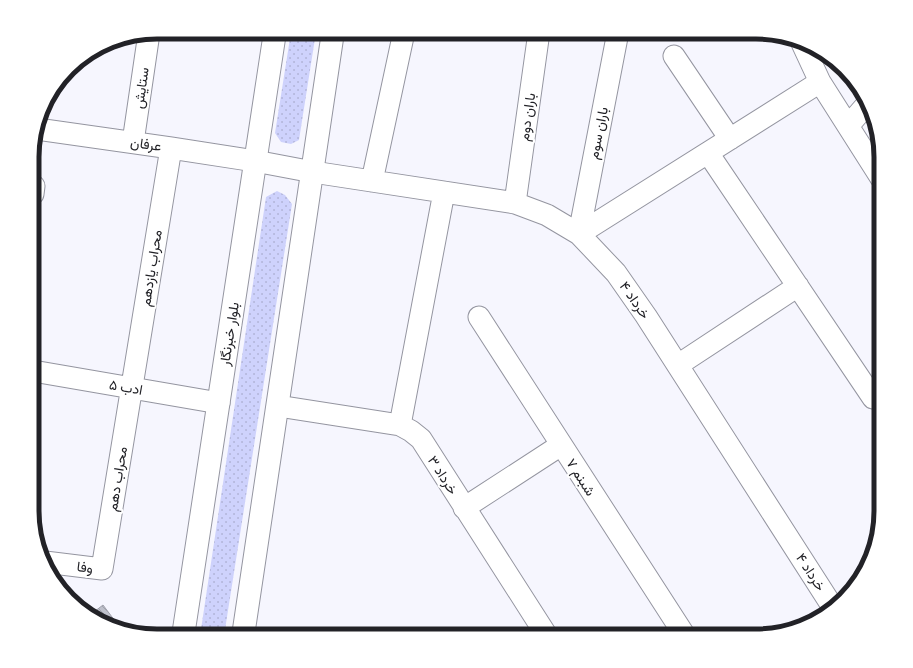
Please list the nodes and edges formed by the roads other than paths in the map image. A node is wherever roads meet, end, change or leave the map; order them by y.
1 (274, 39) edge
2 (333, 39) edge
3 (402, 39) edge
4 (538, 39) edge
5 (617, 39) edge
6 (148, 40) edge
7 (804, 50) edge
8 (674, 56) dead end
9 (820, 82) junction
10 (863, 108) edge
11 (848, 126) junction
12 (42, 130) edge
13 (730, 139) junction
14 (133, 142) junction
15 (171, 148) junction
16 (708, 153) junction
17 (255, 161) junction
18 (874, 167) edge
19 (313, 172) junction
20 (372, 180) junction
21 (444, 192) junction
22 (515, 203) junction
23 (579, 234) junction
24 (798, 286) junction
25 (479, 317) dead end
26 (678, 365) junction
27 (39, 372) edge
28 (131, 388) junction
29 (873, 398) dead end
30 (218, 403) junction
31 (278, 406) junction
32 (400, 425) junction
33 (561, 445) junction
34 (464, 508) junction
35 (51, 563) edge
36 (102, 569) joint
37 (830, 603) edge
38 (184, 629) edge
39 (244, 629) edge
40 (542, 629) edge
41 (680, 629) edge

1 - 17 main road, بلوار خبرنگار
2 - 19 main road
3 - 20 street
4 - 22 street, باران دوم
5 - 23 street, باران سوم
6 - 14 street, ستایش
7 - 9 street
8 - 13 street
9 - 11 street
9 - 13 street
10 - 11 street
11 - 18 street
12 - 14 street, عرفان
13 - 16 street
14 - 15 street, عرفان
15 - 17 street, عرفان
15 - 28 street, محراب یازدهم
16 - 23 street
16 - 24 street
17 - 19 street, عرفان
17 - 30 main road, بلوار خبرنگار
19 - 20 street, خرداد ۴
19 - 31 main road
20 - 21 street, خرداد ۴
21 - 22 street, خرداد ۴
21 - 32 street
22 - 23 street, خرداد ۴
23 - 26 street, خرداد ۴
24 - 26 street
24 - 29 street
25 - 33 street, شبنم ۷
26 - 37 street, خرداد ۴
27 - 28 street, ادب ۵
28 - 30 street, ادب ۵
28 - 36 street, محراب دهم
30 - 38 main road, بلوار خبرنگار
31 - 32 street, خرداد ۳
31 - 39 main road
32 - 34 street, خرداد ۳
33 - 34 street
33 - 41 street, شبنم ۷
34 - 40 street, خرداد ۳
35 - 36 street, وفا

